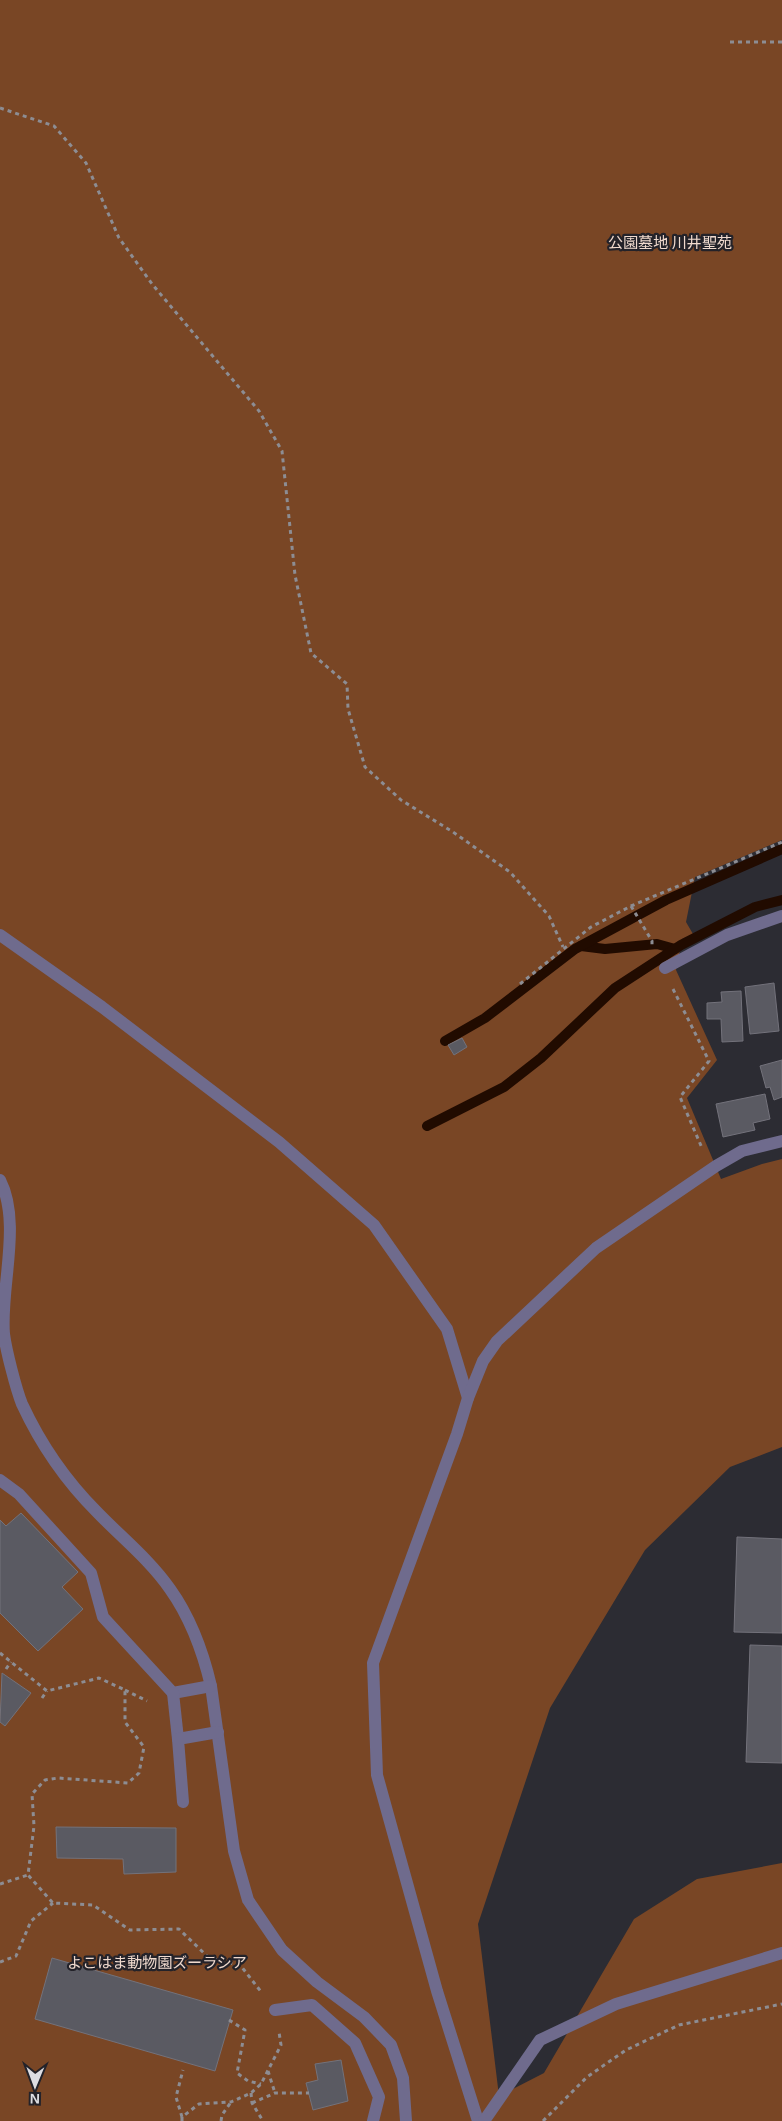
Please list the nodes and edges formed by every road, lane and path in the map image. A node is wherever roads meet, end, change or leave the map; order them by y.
1 (730, 42) dead end
2 (782, 42) edge
3 (0, 108) edge
4 (782, 842) edge
5 (631, 906) junction
6 (782, 916) edge
7 (0, 935) edge
8 (563, 947) junction
9 (652, 948) dead end
10 (665, 968) dead end
11 (670, 983) dead end
12 (520, 984) dead end
13 (782, 1141) edge
14 (711, 1169) junction
15 (0, 1180) edge
16 (468, 1398) junction
17 (0, 1480) edge
18 (0, 1653) edge
19 (11, 1662) junction
20 (6, 1669) dead end
21 (211, 1686) junction
22 (125, 1690) junction
23 (47, 1692) junction
24 (174, 1693) junction
25 (42, 1698) dead end
26 (153, 1704) dead end
27 (218, 1732) junction
28 (178, 1739) junction
29 (151, 1745) dead end
30 (144, 1747) junction
31 (183, 1802) dead end
32 (28, 1875) junction
33 (0, 1884) edge
34 (53, 1903) junction
35 (782, 1953) edge
36 (0, 1962) edge
37 (782, 2004) edge
38 (275, 2010) junction
39 (229, 2020) dead end
40 (183, 2070) dead end
41 (268, 2070) junction
42 (261, 2084) junction
43 (251, 2093) junction
44 (275, 2093) junction
45 (309, 2093) dead end
46 (231, 2102) junction
47 (252, 2104) junction
48 (182, 2119) edge
49 (221, 2121) edge
50 (263, 2121) edge
51 (373, 2121) edge
52 (406, 2121) edge
53 (478, 2121) edge
54 (484, 2121) edge
55 (543, 2121) edge

1 - 2 path
3 - 8 path
4 - 5 path
5 - 8 path
5 - 9 path
6 - 10 street
7 - 16 street
8 - 12 path
11 - 14 path
13 - 14 street
14 - 16 street
15 - 21 street
16 - 53 street
17 - 24 street
18 - 19 path
19 - 20 path
19 - 23 path
21 - 24 street
21 - 27 street
22 - 23 path
22 - 26 path
22 - 30 path
23 - 25 path
24 - 28 street
27 - 28 street
27 - 52 street
28 - 31 street
29 - 30 path
30 - 32 path
32 - 33 path
32 - 34 path
34 - 36 path
34 - 38 path
35 - 54 street
37 - 55 path
38 - 41 path
38 - 51 street
39 - 42 path
40 - 48 path
41 - 42 path
41 - 44 path
42 - 43 path
43 - 46 path
43 - 47 path
44 - 45 path
44 - 47 path
46 - 48 path
46 - 49 path
47 - 50 path

